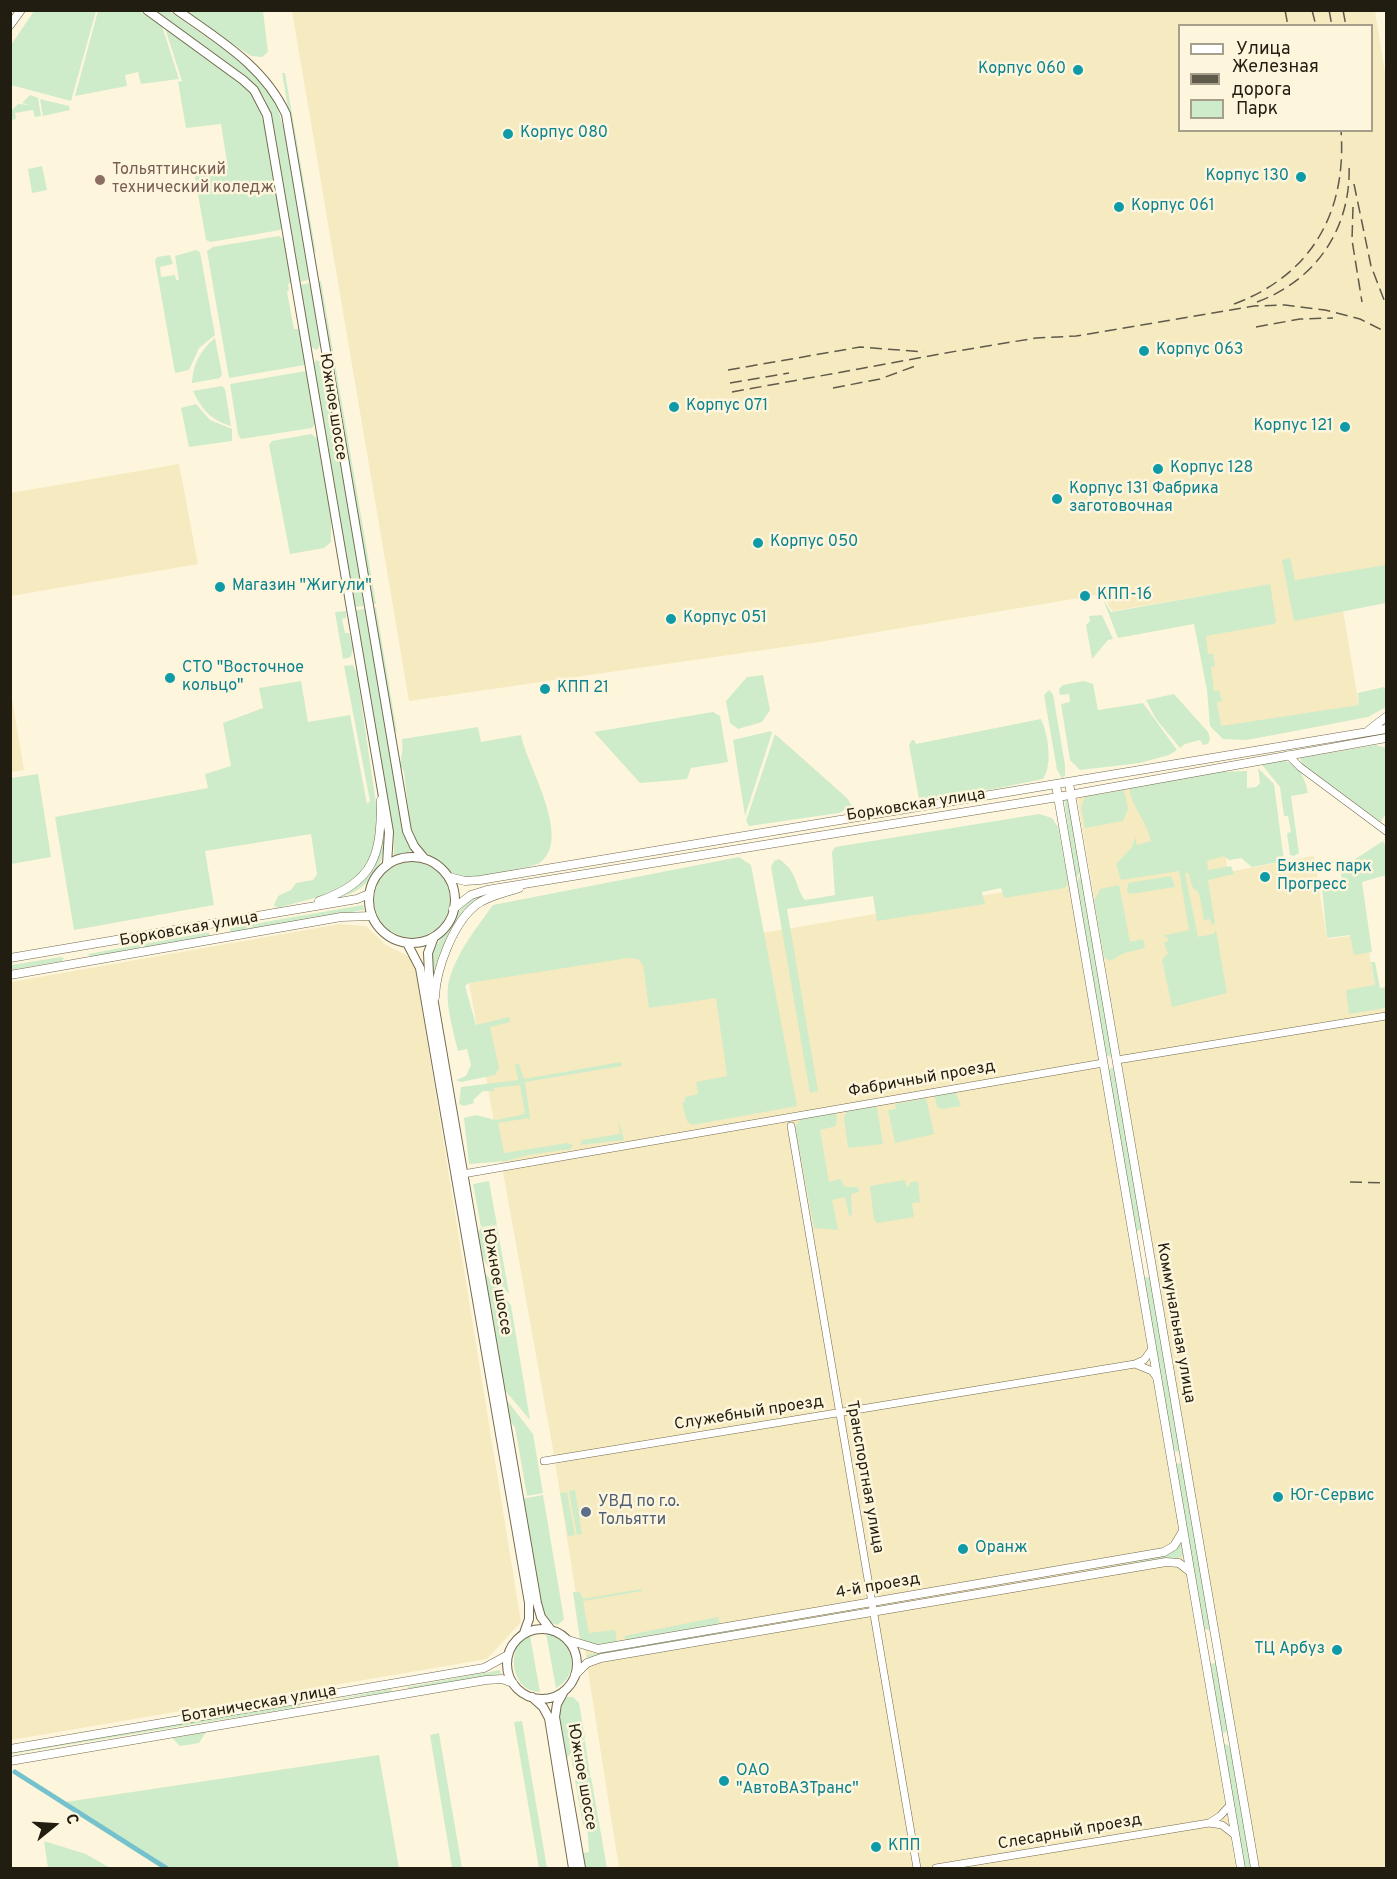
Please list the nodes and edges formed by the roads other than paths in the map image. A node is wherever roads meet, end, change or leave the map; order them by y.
1 (21, 10) edge
2 (177, 10) edge
3 (150, 12) edge
4 (10, 25) edge
5 (307, 344) junction
6 (325, 344) junction
7 (327, 359) junction
8 (310, 363) junction
9 (1386, 717) edge
10 (1386, 729) edge
11 (1366, 733) junction
12 (1384, 740) edge
13 (1288, 755) junction
14 (378, 772) junction
15 (1069, 783) junction
16 (1056, 785) junction
17 (1072, 794) junction
18 (1058, 797) junction
19 (1386, 831) edge
20 (746, 836) junction
21 (747, 847) junction
22 (424, 858) junction
23 (387, 864) junction
24 (449, 877) junction
25 (542, 880) junction
26 (369, 894) junction
27 (297, 909) junction
28 (453, 909) junction
29 (372, 916) junction
30 (434, 937) junction
31 (407, 943) junction
32 (78, 946) junction
33 (10, 958) edge
34 (81, 962) junction
35 (10, 975) edge
36 (435, 1010) junction
37 (1386, 1016) edge
38 (1117, 1060) junction
39 (1103, 1062) junction
40 (791, 1126) dead end
41 (463, 1174) junction
42 (1150, 1261) junction
43 (1137, 1262) junction
44 (1154, 1277) junction
45 (1140, 1280) junction
46 (1152, 1350) junction
47 (1135, 1364) junction
48 (1157, 1378) junction
49 (839, 1412) junction
50 (1184, 1456) junction
51 (1171, 1458) junction
52 (544, 1461) dead end
53 (1183, 1531) junction
54 (1190, 1572) junction
55 (1009, 1579) junction
56 (1011, 1588) junction
57 (872, 1602) junction
58 (873, 1611) junction
59 (551, 1630) junction
60 (1214, 1632) junction
61 (524, 1633) junction
62 (1201, 1634) junction
63 (568, 1640) junction
64 (508, 1655) junction
65 (575, 1675) junction
66 (397, 1683) junction
67 (513, 1683) junction
68 (564, 1692) junction
69 (399, 1695) junction
70 (314, 1697) junction
71 (532, 1697) junction
72 (316, 1709) junction
73 (1230, 1727) junction
74 (1217, 1730) junction
75 (1233, 1742) junction
76 (1220, 1745) junction
77 (10, 1749) edge
78 (10, 1761) edge
79 (1230, 1805) junction
80 (1209, 1823) junction
81 (1235, 1835) junction
82 (573, 1869) edge
83 (581, 1869) edge
84 (917, 1869) edge
85 (936, 1869) edge
86 (1241, 1869) edge
87 (1255, 1869) edge

1 - 4 main road
2 - 6 main road, Южное шоссе
3 - 5 main road, Южное шоссе
5 - 6 main road
5 - 8 main road, Южное шоссе
6 - 7 main road, Южное шоссе
7 - 8 main road
7 - 22 main road, Южное шоссе
8 - 14 main road, Южное шоссе
9 - 11 main road, Борковская улица
10 - 11 main road, Борковская улица
11 - 15 main road, Борковская улица
12 - 13 main road, Борковская улица
13 - 17 main road, Борковская улица
13 - 19 street
14 - 23 main road, Южное шоссе
14 - 27 main road
15 - 16 main road, Борковская улица
15 - 17 main road, Коммунальная улица
16 - 18 main road, Коммунальная улица
16 - 20 main road, Борковская улица
17 - 18 main road, Борковская улица
17 - 38 main road, Коммунальная улица
18 - 21 main road, Борковская улица
18 - 39 main road, Коммунальная улица
20 - 21 main road
20 - 24 main road, Борковская улица
21 - 25 main road, Борковская улица
22 - 23 main road
22 - 24 main road
23 - 26 main road
24 - 28 main road
25 - 28 main road, Борковская улица
25 - 36 main road
26 - 27 main road, Борковская улица
26 - 29 main road
27 - 32 main road, Борковская улица
28 - 30 main road
29 - 31 main road
29 - 34 main road, Борковская улица
30 - 31 main road
30 - 36 main road, Южное шоссе
31 - 61 main road, Южное шоссе
32 - 33 main road, Борковская улица
32 - 34 main road
34 - 35 main road, Борковская улица
36 - 41 main road, Южное шоссе
37 - 38 street, Фабричный проезд
38 - 39 main road, Фабричный проезд
38 - 42 main road, Коммунальная улица
39 - 41 street, Фабричный проезд
39 - 43 main road, Коммунальная улица
40 - 49 street, Транспортная улица
41 - 59 main road, Южное шоссе
42 - 43 main road
42 - 44 main road, Коммунальная улица
43 - 45 main road, Коммунальная улица
44 - 45 main road
44 - 50 main road, Коммунальная улица
45 - 46 main road, Коммунальная улица
46 - 47 street
46 - 48 main road, Коммунальная улица
47 - 48 street
47 - 49 street, Служебный проезд
48 - 51 main road, Коммунальная улица
49 - 52 street, Служебный проезд
49 - 57 street, Транспортная улица
50 - 51 main road
50 - 60 main road, Коммунальная улица
51 - 53 main road, Коммунальная улица
53 - 54 main road, Коммунальная улица
53 - 55 main road, 4-й проезд
54 - 56 main road, 4-й проезд
54 - 62 main road, Коммунальная улица
55 - 56 main road
55 - 57 main road, 4-й проезд
56 - 58 main road, 4-й проезд
57 - 58 street, Транспортная улица
57 - 63 main road, 4-й проезд
58 - 65 main road, 4-й проезд
58 - 84 street, Транспортная улица
59 - 61 main road
59 - 63 main road
60 - 62 main road
60 - 73 main road, Коммунальная улица
61 - 64 main road
62 - 74 main road, Коммунальная улица
63 - 65 main road
64 - 66 main road, Ботаническая улица
64 - 67 main road
65 - 68 main road
66 - 69 main road
66 - 70 main road, Ботаническая улица
67 - 69 main road, Ботаническая улица
67 - 71 main road
68 - 71 main road
68 - 83 main road, Южное шоссе
69 - 72 main road, Ботаническая улица
70 - 72 main road
70 - 77 main road, Ботаническая улица
71 - 82 main road, Южное шоссе
72 - 78 main road, Ботаническая улица
73 - 74 main road
73 - 75 main road, Коммунальная улица
74 - 76 main road, Коммунальная улица
75 - 76 main road
75 - 87 main road, Коммунальная улица
76 - 79 main road, Коммунальная улица
79 - 80 street
79 - 81 main road, Коммунальная улица
80 - 81 street
80 - 85 street, Слесарный проезд
81 - 86 main road, Коммунальная улица

